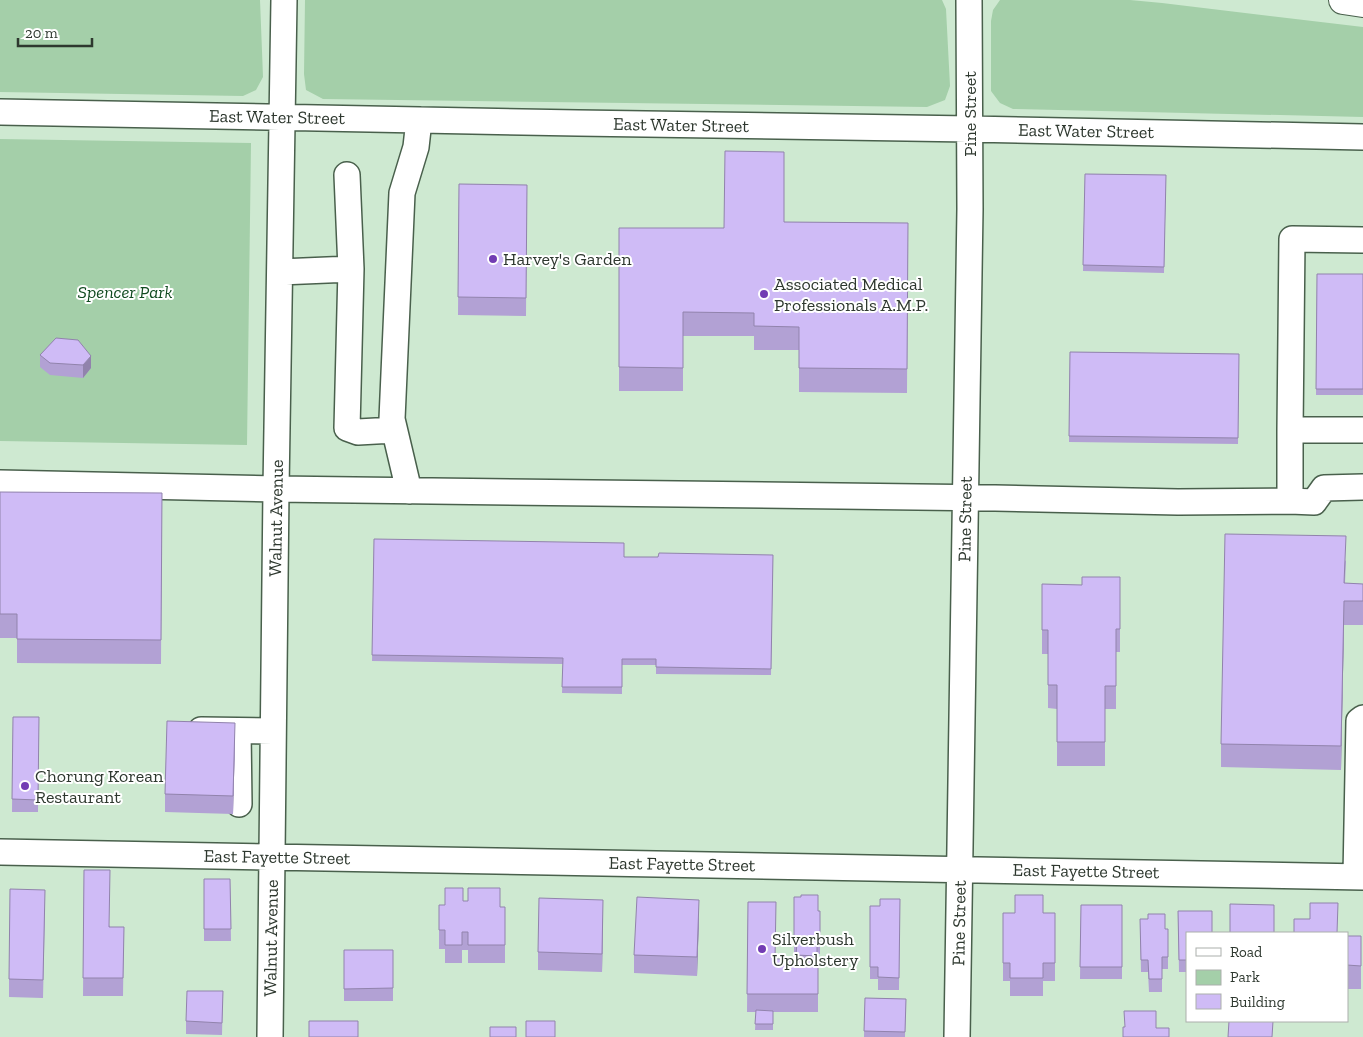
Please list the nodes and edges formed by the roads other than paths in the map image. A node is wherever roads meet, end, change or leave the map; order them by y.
1 (284, 0) edge
2 (969, 0) edge
3 (1343, 0) edge
4 (1363, 3) edge
5 (0, 112) edge
6 (283, 117) junction
7 (419, 120) junction
8 (970, 129) junction
9 (1363, 137) edge
10 (347, 175) dead end
11 (1363, 240) edge
12 (351, 269) junction
13 (280, 272) junction
14 (394, 430) junction
15 (1290, 430) junction
16 (1363, 430) edge
17 (0, 483) edge
18 (1363, 487) edge
19 (276, 489) junction
20 (409, 491) junction
21 (966, 498) junction
22 (1302, 502) junction
23 (1363, 718) edge
24 (182, 730) edge
25 (238, 731) junction
26 (273, 731) junction
27 (239, 804) dead end
28 (0, 852) edge
29 (272, 857) junction
30 (960, 869) junction
31 (1360, 876) edge
32 (270, 1037) edge
33 (957, 1037) edge

1 - 6 street, Walnut Avenue
2 - 8 street, Pine Street
3 - 4 main road
5 - 6 street, East Water Street
6 - 7 street, East Water Street
6 - 13 street, Walnut Avenue
7 - 8 street, East Water Street
7 - 14 street
8 - 9 street, East Water Street
8 - 21 street, Pine Street
10 - 12 street
11 - 15 street
12 - 13 street
12 - 14 street
13 - 19 street, Walnut Avenue
14 - 20 street
15 - 16 street
15 - 22 street
17 - 19 street
18 - 22 street
19 - 20 street
19 - 26 street, Walnut Avenue
20 - 21 street
21 - 22 street
21 - 30 street, Pine Street
23 - 31 street
24 - 25 street
25 - 26 street
25 - 27 street
26 - 29 street, Walnut Avenue
28 - 29 street, East Fayette Street
29 - 30 street, East Fayette Street
29 - 32 street, Walnut Avenue
30 - 31 street, East Fayette Street
30 - 33 street, Pine Street

